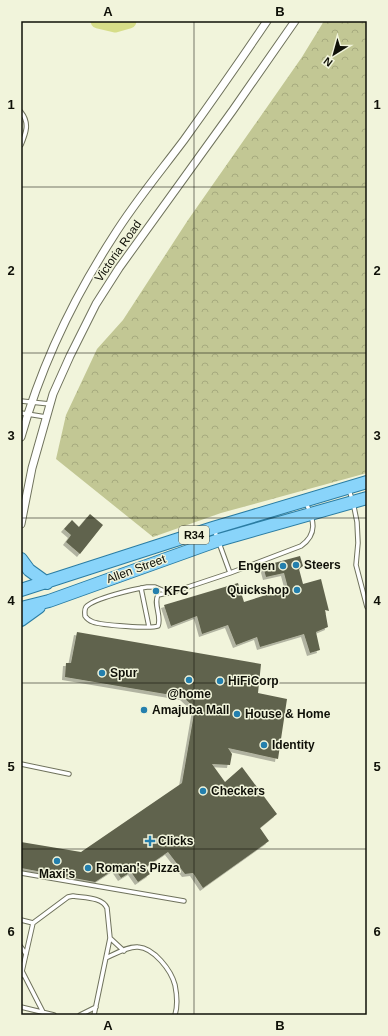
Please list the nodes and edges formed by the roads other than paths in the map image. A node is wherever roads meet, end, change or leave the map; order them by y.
1 (267, 21) edge
2 (294, 21) edge
3 (21, 112) edge
4 (21, 145) edge
5 (21, 401) edge
6 (32, 402) junction
7 (50, 404) junction
8 (24, 413) edge
9 (46, 417) junction
10 (21, 437) edge
11 (367, 482) edge
12 (347, 487) junction
13 (367, 498) edge
14 (305, 500) junction
15 (353, 502) junction
16 (311, 513) junction
17 (21, 524) edge
18 (213, 528) junction
19 (219, 540) junction
20 (21, 559) edge
21 (230, 574) junction
22 (47, 583) junction
23 (141, 588) junction
24 (21, 590) edge
25 (169, 593) junction
26 (49, 601) junction
27 (367, 607) edge
28 (21, 608) edge
29 (21, 620) edge
30 (149, 627) junction
31 (21, 764) edge
32 (69, 774) dead end
33 (21, 873) edge
34 (184, 901) dead end
35 (21, 920) edge
36 (33, 923) junction
37 (110, 938) junction
38 (21, 947) edge
39 (124, 951) junction
40 (26, 954) junction
41 (106, 958) junction
42 (22, 971) edge
43 (21, 976) edge
44 (21, 1007) edge
45 (96, 1007) junction
46 (43, 1012) junction
47 (54, 1015) edge
48 (80, 1015) edge
49 (94, 1015) edge
50 (175, 1015) edge

1 - 6 street
2 - 7 street, Victoria Road
3 - 4 lane
5 - 6 lane
6 - 7 lane
6 - 8 street
7 - 9 street, Victoria Road
8 - 9 lane
8 - 10 street
9 - 17 street, Victoria Road
11 - 12 main road, Allen Street / R34
12 - 14 main road, Allen Street / R34
12 - 15 lane
13 - 15 main road, Allen Street / R34
14 - 16 lane
14 - 18 main road, Allen Street / R34
15 - 16 main road, Allen Street / R34
15 - 27 lane
16 - 19 main road, Allen Street / R34
16 - 21 lane
18 - 19 lane
18 - 22 main road, Allen Street / R34
19 - 21 lane
19 - 26 main road, Allen Street / R34
20 - 22 main road
21 - 25 lane
22 - 24 main road, Allen Street / R34
23 - 25 lane
23 - 30 lane
23 - 30 lane
25 - 30 lane
26 - 28 main road, Allen Street / R34
26 - 29 main road
31 - 32 lane
33 - 34 lane
35 - 36 lane
36 - 37 lane
36 - 40 lane
37 - 39 lane
37 - 41 lane
38 - 40 lane
39 - 41 lane
39 - 50 lane
40 - 42 lane
41 - 45 lane
42 - 43 lane
42 - 46 lane
44 - 46 lane
45 - 48 lane
45 - 49 lane
46 - 47 lane

